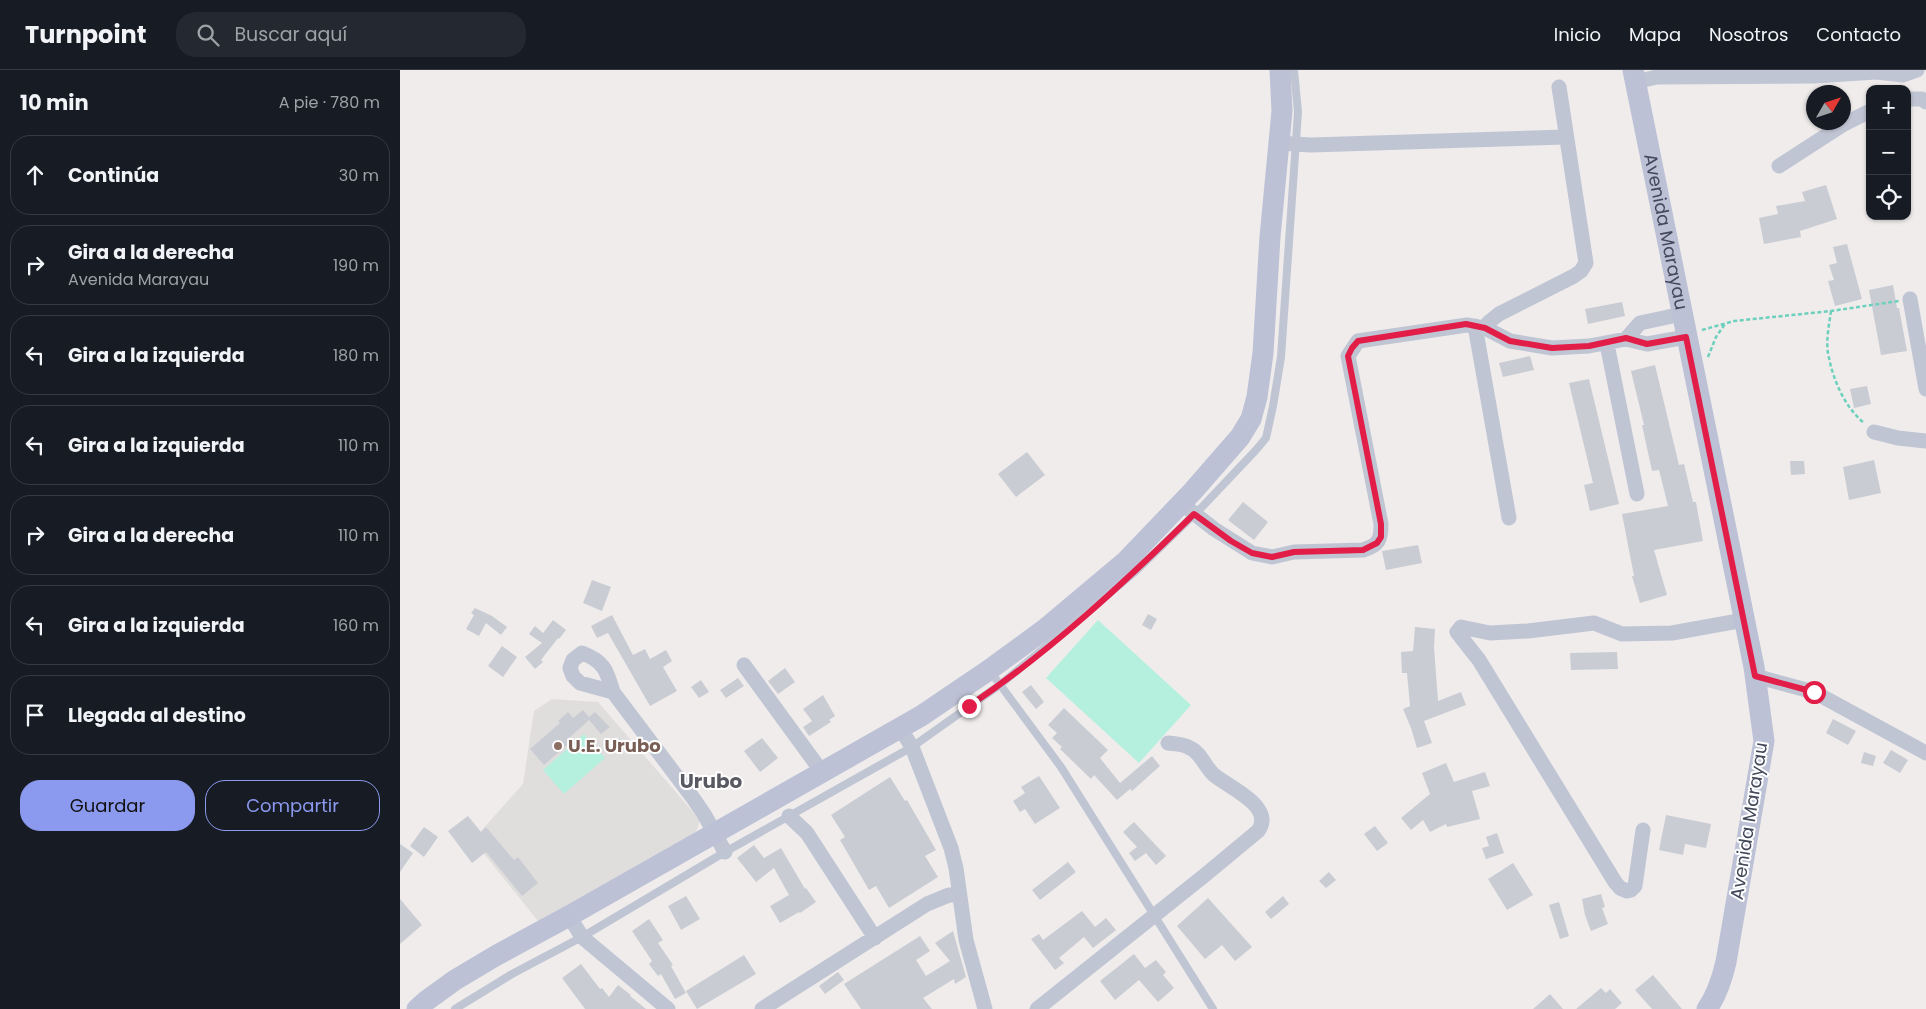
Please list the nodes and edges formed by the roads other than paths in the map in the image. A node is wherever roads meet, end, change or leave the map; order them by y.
1 (1280, 70) edge
2 (1294, 70) edge
3 (1917, 70) edge
4 (1634, 76) edge
5 (1558, 87) dead end
6 (1911, 99) edge
7 (1926, 102) edge
8 (1866, 113) edge
9 (1566, 137) junction
10 (1287, 144) junction
11 (1779, 166) dead end
12 (1910, 299) road end
13 (1682, 314) junction
14 (1480, 327) junction
15 (1686, 337) junction
16 (1626, 338) junction
17 (1607, 344) junction
18 (1926, 389) edge
19 (1874, 432) road end
20 (1926, 441) edge
21 (1637, 494) dead end
22 (1188, 509) junction
23 (1509, 518) dead end
24 (1744, 620) junction
25 (1490, 633) junction
26 (1479, 660) junction
27 (744, 665) dead end
28 (1755, 676) junction
29 (995, 677) junction
30 (612, 692) dead end
31 (900, 728) junction
32 (1168, 743) dead end
33 (912, 747) junction
34 (1926, 753) edge
35 (822, 772) junction
36 (789, 816) junction
37 (1643, 830) dead end
38 (715, 833) junction
39 (725, 852) junction
40 (959, 895) junction
41 (569, 916) junction
42 (1154, 916) junction
43 (582, 937) junction
44 (875, 938) junction
45 (1712, 1006) edge
46 (417, 1009) edge
47 (455, 1009) edge
48 (668, 1009) edge
49 (762, 1009) edge
50 (985, 1009) edge
51 (1038, 1009) edge
52 (1213, 1009) edge

1 - 10 street
2 - 10 lane
3 - 4 street
4 - 13 street, Avenida Marayau
5 - 9 street
6 - 7 street
8 - 11 street
9 - 10 street
9 - 14 street
10 - 22 street
12 - 18 street
13 - 15 street, Avenida Marayau
13 - 16 street
14 - 17 street
14 - 22 street
14 - 23 street
15 - 16 street
15 - 24 street, Avenida Marayau
16 - 17 street
17 - 21 street
19 - 20 street
22 - 29 street
24 - 25 street
24 - 28 street, Avenida Marayau
25 - 26 street
25 - 26 street
26 - 37 street
27 - 35 street
28 - 34 street
28 - 45 street, Avenida Marayau
29 - 31 street
29 - 33 lane
29 - 42 lane
30 - 38 street
31 - 33 street
31 - 35 street
32 - 42 street
33 - 36 lane
33 - 40 street
35 - 38 street
36 - 39 lane
36 - 44 street
38 - 39 street
38 - 41 street
39 - 43 lane
40 - 44 street
40 - 50 street
41 - 43 street
41 - 46 street
42 - 51 street
42 - 52 lane
43 - 47 lane
43 - 48 street
44 - 49 street

